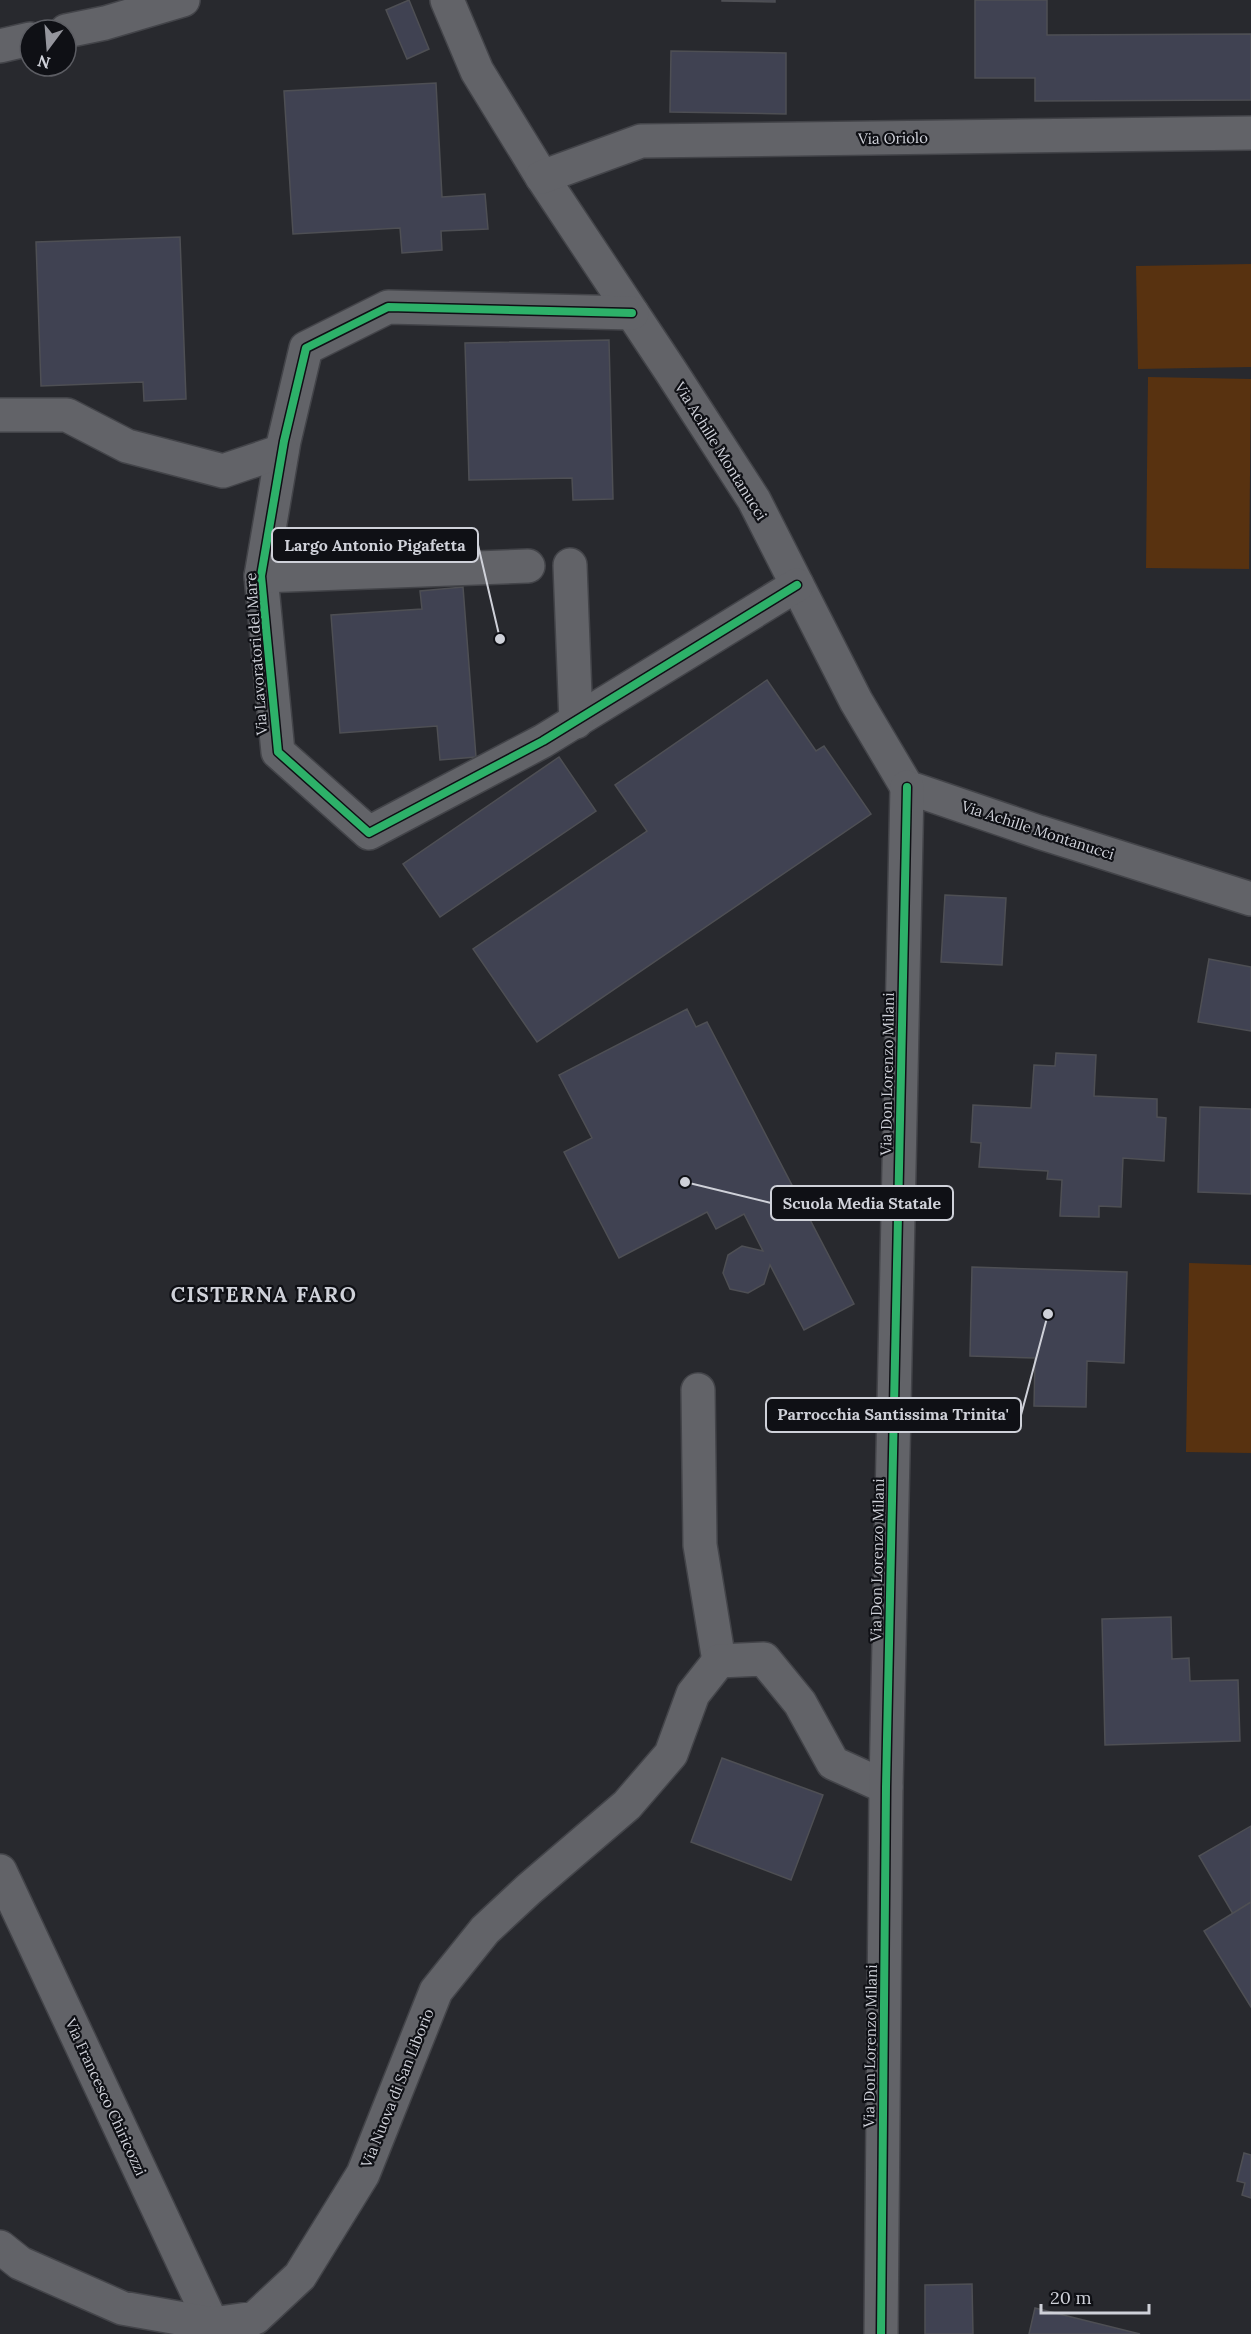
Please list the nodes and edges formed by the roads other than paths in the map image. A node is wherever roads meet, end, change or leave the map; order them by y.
1 (183, 0) edge
2 (447, 0) edge
3 (78, 29) edge
4 (18, 42) edge
5 (0, 46) edge
6 (1251, 133) edge
7 (542, 177) junction
8 (632, 313) junction
9 (0, 415) edge
10 (282, 451) junction
11 (570, 565) dead end
12 (528, 566) dead end
13 (261, 576) junction
14 (798, 585) junction
15 (576, 722) junction
16 (907, 786) junction
17 (1251, 899) edge
18 (698, 1390) dead end
19 (719, 1661) junction
20 (886, 1787) junction
21 (0, 1871) edge
22 (0, 2247) edge
23 (212, 2324) junction
24 (881, 2334) edge

1 - 3 street
2 - 7 street, Via Achille Montanucci
4 - 5 street
6 - 7 street, Via Oriolo
7 - 8 street, Via Achille Montanucci
8 - 10 street, Via Lavoratori del Mare
8 - 14 street, Via Achille Montanucci
9 - 10 street
10 - 13 street, Via Lavoratori del Mare
11 - 15 street
12 - 13 street
13 - 15 street, Via Lavoratori del Mare
14 - 15 street, Via Lavoratori del Mare
14 - 16 street, Via Achille Montanucci
16 - 17 street, Via Achille Montanucci
16 - 20 street, Via Don Lorenzo Milani
18 - 19 street
19 - 20 street
19 - 23 street, Via Nuova di San Liborio
20 - 24 street, Via Don Lorenzo Milani
21 - 23 street, Via Francesco Chiricozzi
22 - 23 street, Via Nuova di San Liborio

